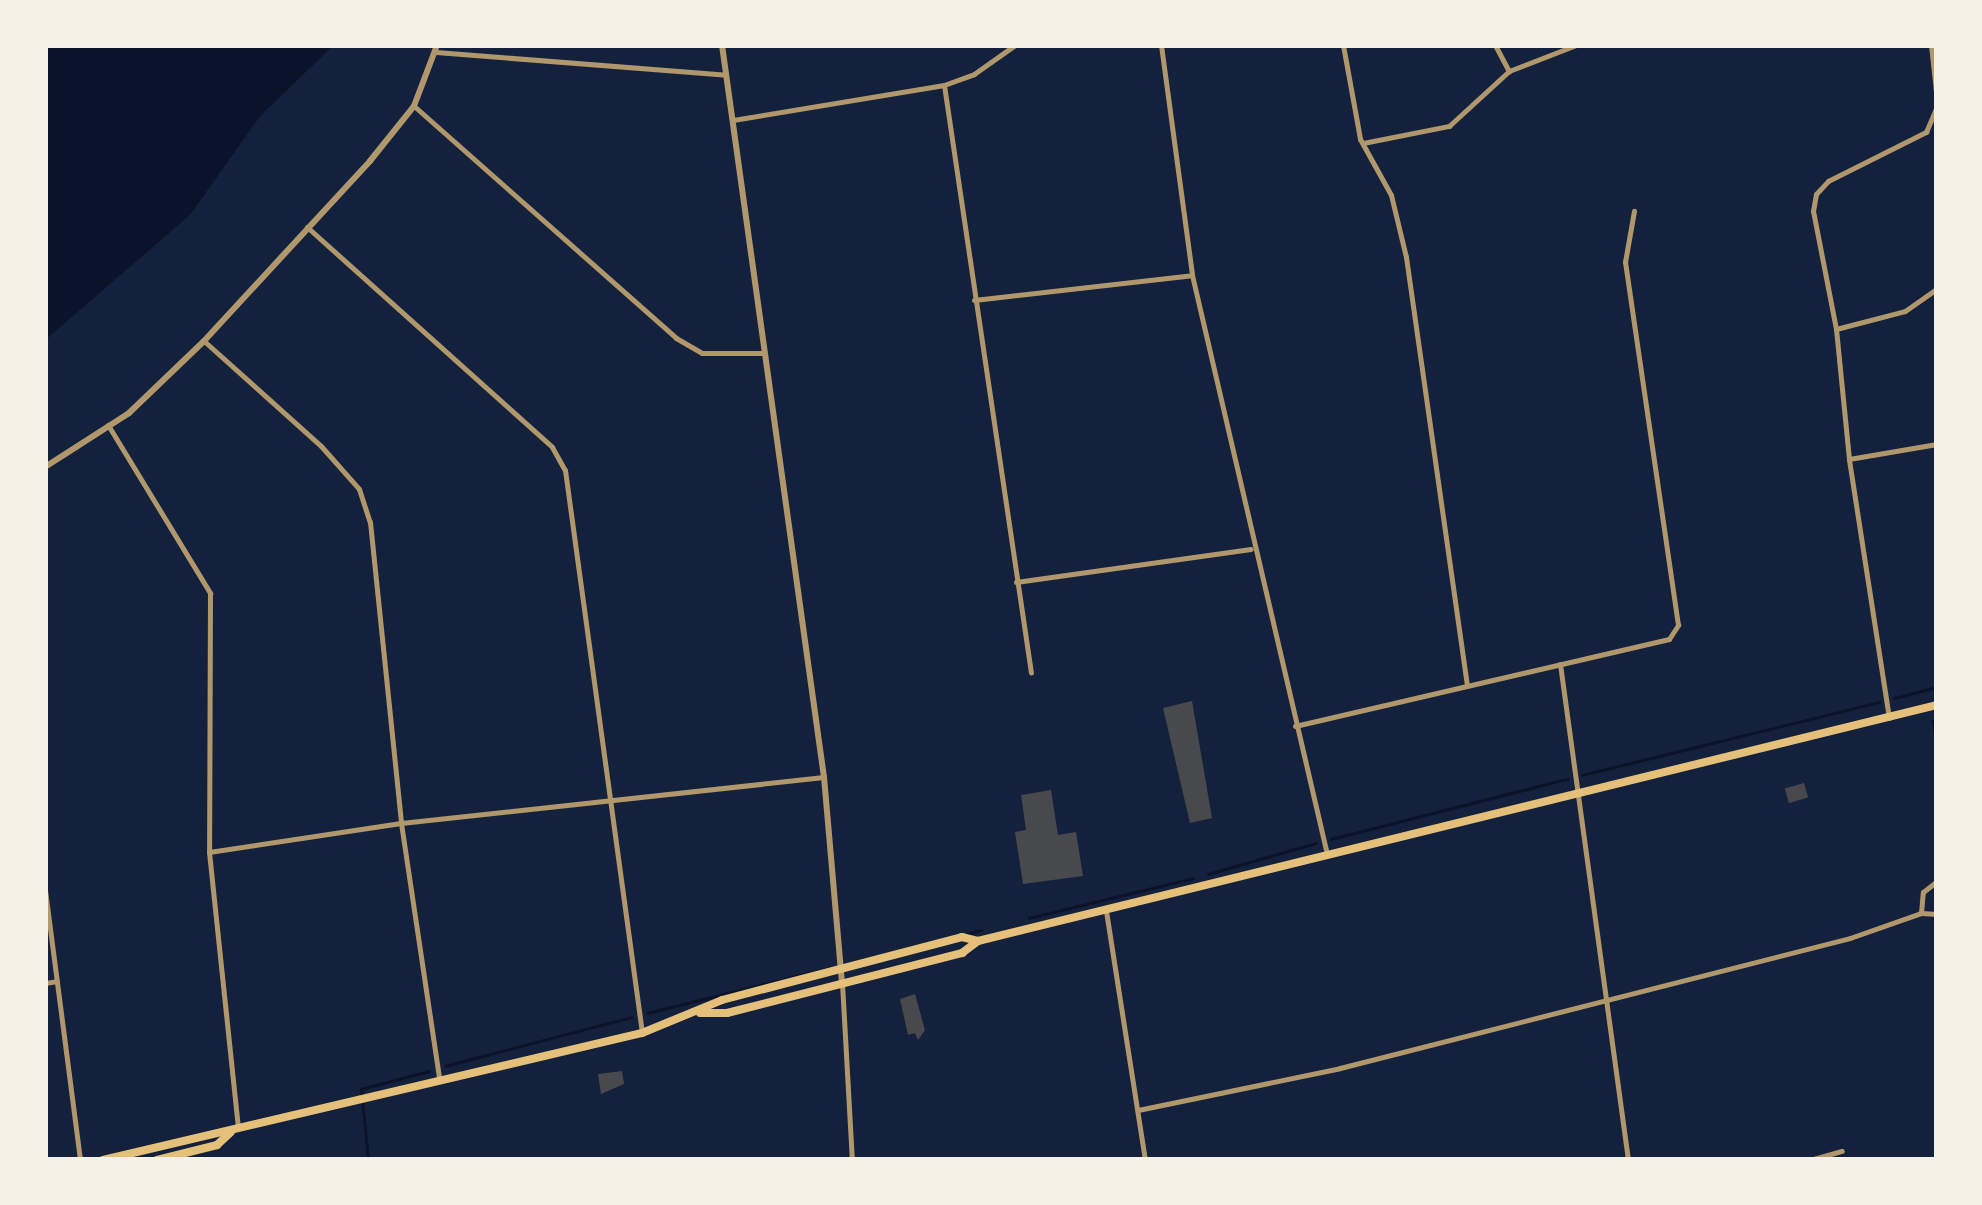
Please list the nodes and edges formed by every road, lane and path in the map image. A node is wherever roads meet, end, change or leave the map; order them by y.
1 (722, 45) edge
2 (1015, 45) edge
3 (1162, 45) edge
4 (1343, 45) edge
5 (1495, 45) edge
6 (1576, 45) edge
7 (1931, 45) edge
8 (436, 48) edge
9 (1509, 71) junction
10 (726, 75) junction
11 (944, 85) junction
12 (1937, 104) edge
13 (414, 106) junction
14 (732, 120) junction
15 (1363, 144) junction
16 (1634, 212) dead end
17 (307, 227) junction
18 (1192, 274) junction
19 (1937, 289) edge
20 (974, 300) junction
21 (1836, 330) junction
22 (204, 341) junction
23 (764, 353) junction
24 (108, 425) junction
25 (1937, 444) edge
26 (1849, 459) junction
27 (45, 467) edge
28 (1252, 549) junction
29 (1016, 582) junction
30 (1560, 664) junction
31 (1030, 673) dead end
32 (1468, 686) junction
33 (1937, 705) edge
34 (1889, 718) junction
35 (1295, 726) junction
36 (824, 777) junction
37 (1577, 794) junction
38 (611, 798) junction
39 (400, 823) junction
40 (209, 852) junction
41 (1327, 854) junction
42 (1937, 882) edge
43 (45, 890) edge
44 (1106, 909) junction
45 (1921, 913) junction
46 (1937, 914) edge
47 (978, 941) junction
48 (842, 969) junction
49 (57, 981) junction
50 (45, 983) edge
51 (842, 983) junction
52 (1606, 998) junction
53 (700, 1013) junction
54 (642, 1034) junction
55 (439, 1078) junction
56 (1138, 1110) junction
57 (235, 1130) junction
58 (1842, 1151) dead end
59 (80, 1160) edge
60 (103, 1160) edge
61 (157, 1160) edge
62 (852, 1160) edge
63 (1146, 1160) edge
64 (1628, 1160) edge
65 (1810, 1160) edge

1 - 10 street
2 - 11 street
3 - 18 street
4 - 15 street
5 - 9 street
6 - 9 street
7 - 12 street
8 - 10 street
8 - 13 street
9 - 15 street
10 - 14 street
11 - 14 street
11 - 20 street
12 - 21 street
13 - 17 street
13 - 23 street
14 - 23 street
15 - 32 street
16 - 30 street
17 - 22 street
17 - 38 street
18 - 20 street
18 - 28 street
19 - 21 street
20 - 29 street
21 - 26 street
22 - 24 street
22 - 39 street
23 - 36 street
24 - 27 street
24 - 40 street
25 - 26 street
26 - 34 street
28 - 29 street
28 - 35 street
29 - 31 street
30 - 32 street
30 - 37 street
32 - 35 street
33 - 34 main road
34 - 37 main road
35 - 41 street
36 - 38 street
36 - 48 street
37 - 41 main road
37 - 52 street
38 - 39 street
38 - 54 street
39 - 40 street
39 - 55 street
40 - 57 street
41 - 44 main road
42 - 45 street
43 - 49 street
44 - 47 main road
44 - 56 street
45 - 46 street
45 - 52 street
47 - 48 main road
47 - 51 main road
48 - 51 street
48 - 53 main road
49 - 50 street
49 - 59 street
51 - 53 main road
51 - 62 street
52 - 56 street
52 - 64 street
53 - 54 main road
54 - 55 main road
55 - 57 main road
56 - 63 street
57 - 60 main road
57 - 61 main road
58 - 65 street

